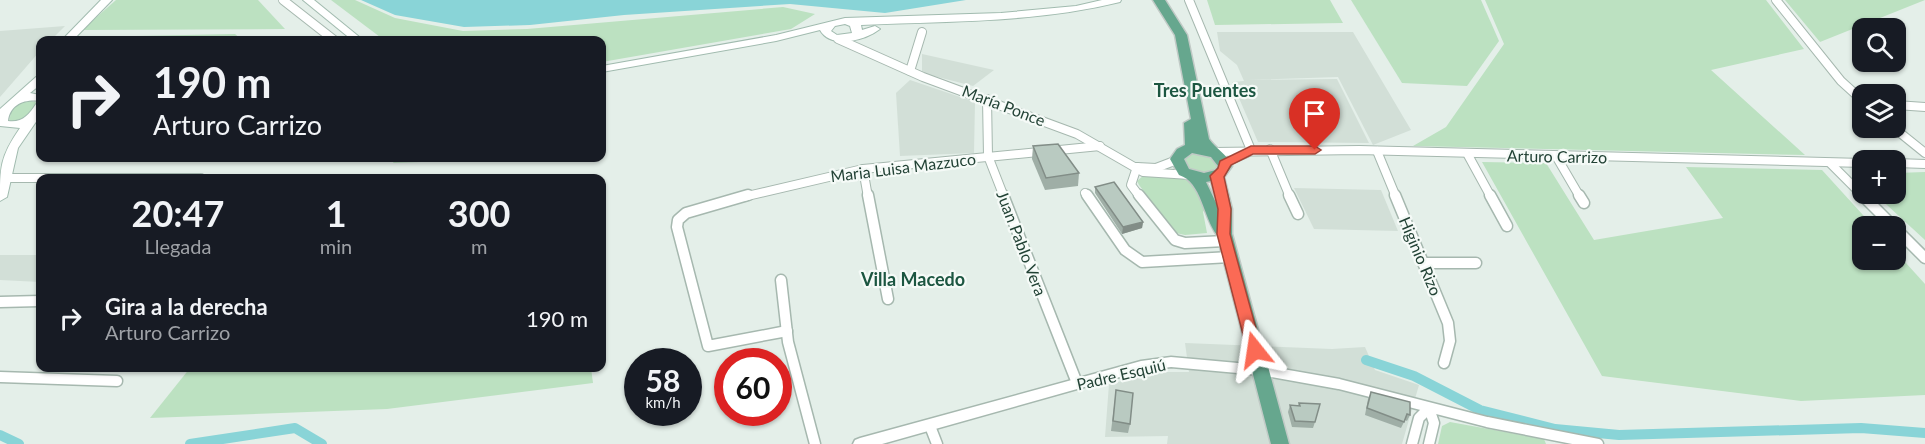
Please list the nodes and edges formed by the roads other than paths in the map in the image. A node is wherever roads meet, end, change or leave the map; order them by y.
1 (107, 0) edge
2 (283, 0) edge
3 (308, 0) edge
4 (1116, 0) edge
5 (1159, 0) edge
6 (1189, 0) edge
7 (1776, 0) edge
8 (931, 20) junction
9 (1172, 20) junction
10 (851, 22) junction
11 (829, 25) junction
12 (921, 32) dead end
13 (856, 33) junction
14 (71, 36) edge
15 (329, 36) edge
16 (353, 36) edge
17 (776, 38) junction
18 (835, 38) junction
19 (867, 51) junction
20 (606, 68) edge
21 (910, 71) junction
22 (36, 82) edge
23 (1852, 91) edge
24 (36, 97) edge
25 (987, 99) junction
26 (8, 104) edge
27 (1906, 106) edge
28 (1925, 107) edge
29 (36, 113) edge
30 (33, 118) junction
31 (1, 123) edge
32 (1906, 138) edge
33 (1100, 146) junction
34 (12, 148) junction
35 (1189, 149) junction
36 (1270, 149) junction
37 (1251, 150) junction
38 (1377, 151) junction
39 (1212, 152) junction
40 (1925, 153) edge
41 (1468, 154) junction
42 (988, 156) junction
43 (1556, 156) junction
44 (1177, 160) junction
45 (1830, 163) junction
46 (1852, 163) edge
47 (1906, 164) edge
48 (1925, 164) edge
49 (1137, 167) junction
50 (863, 169) junction
51 (1221, 170) junction
52 (1192, 176) junction
53 (6, 178) junction
54 (36, 178) edge
55 (1085, 193) dead end
56 (0, 197) edge
57 (1584, 203) dead end
58 (1298, 214) dead end
59 (1883, 216) edge
60 (1507, 226) dead end
61 (1224, 237) junction
62 (1906, 239) edge
63 (1230, 257) junction
64 (1925, 258) edge
65 (1425, 263) junction
66 (1476, 263) dead end
67 (782, 280) dead end
68 (888, 299) dead end
69 (0, 302) edge
70 (36, 302) edge
71 (787, 331) junction
72 (1444, 363) dead end
73 (1260, 370) junction
74 (0, 377) edge
75 (117, 381) dead end
76 (1077, 383) junction
77 (1429, 408) junction
78 (930, 426) junction
79 (869, 443) edge
80 (815, 444) edge
81 (937, 444) edge
82 (1280, 444) edge
83 (1412, 444) edge
84 (1429, 444) edge
85 (1598, 444) edge

1 - 14 main road
2 - 15 street
3 - 16 main road
4 - 8 main road
5 - 9 main road
6 - 37 street
7 - 23 street
8 - 10 main road
8 - 13 main road
9 - 35 main road
9 - 39 main road
10 - 11 main road
10 - 13 main road
11 - 17 main road
11 - 18 main road
12 - 21 street
13 - 18 main road
13 - 19 street, María Ponce
17 - 18 main road
17 - 20 main road
18 - 19 street, María Ponce
19 - 21 street, María Ponce
21 - 25 street, María Ponce
22 - 26 main road
24 - 26 main road
25 - 33 street, María Ponce
25 - 42 street, Juan Pablo Vera
26 - 31 main road
27 - 28 street
29 - 30 main road
30 - 31 main road
30 - 34 main road
31 - 34 main road
32 - 40 street
33 - 42 street, Maria Luisa Mazzuco
33 - 49 street, María Ponce
34 - 53 main road
35 - 39 main road
35 - 44 main road
36 - 37 street, Arturo Carrizo
36 - 38 street, Arturo Carrizo
36 - 58 street
37 - 39 street, Arturo Carrizo
37 - 51 street, Arturo Carrizo
38 - 41 street, Arturo Carrizo
38 - 65 street, Higinio Rizo
39 - 51 main road
41 - 43 street, Arturo Carrizo
41 - 60 street
42 - 50 street, Maria Luisa Mazzuco
42 - 76 street, Juan Pablo Vera
43 - 45 street, Arturo Carrizo
43 - 57 street
44 - 49 street
44 - 52 main road
45 - 46 street, Arturo Carrizo
45 - 59 street
47 - 48 street
49 - 52 street, María Ponce
49 - 61 street
50 - 68 street
50 - 71 street, Maria Luisa Mazzuco
51 - 52 main road
51 - 61 main road
52 - 61 main road
53 - 54 street
53 - 56 main road
55 - 63 street
61 - 63 main road
62 - 64 street
63 - 73 main road
65 - 66 street
65 - 72 street, Higinio Rizo
67 - 71 street
69 - 70 street
71 - 80 street
73 - 76 street, Padre Esquiú
73 - 77 street, Padre Esquiú
73 - 82 main road
74 - 75 street
76 - 78 street, Padre Esquiú
77 - 83 street
77 - 84 street
77 - 85 street, Padre Esquiú
78 - 79 street, Padre Esquiú
78 - 81 street

